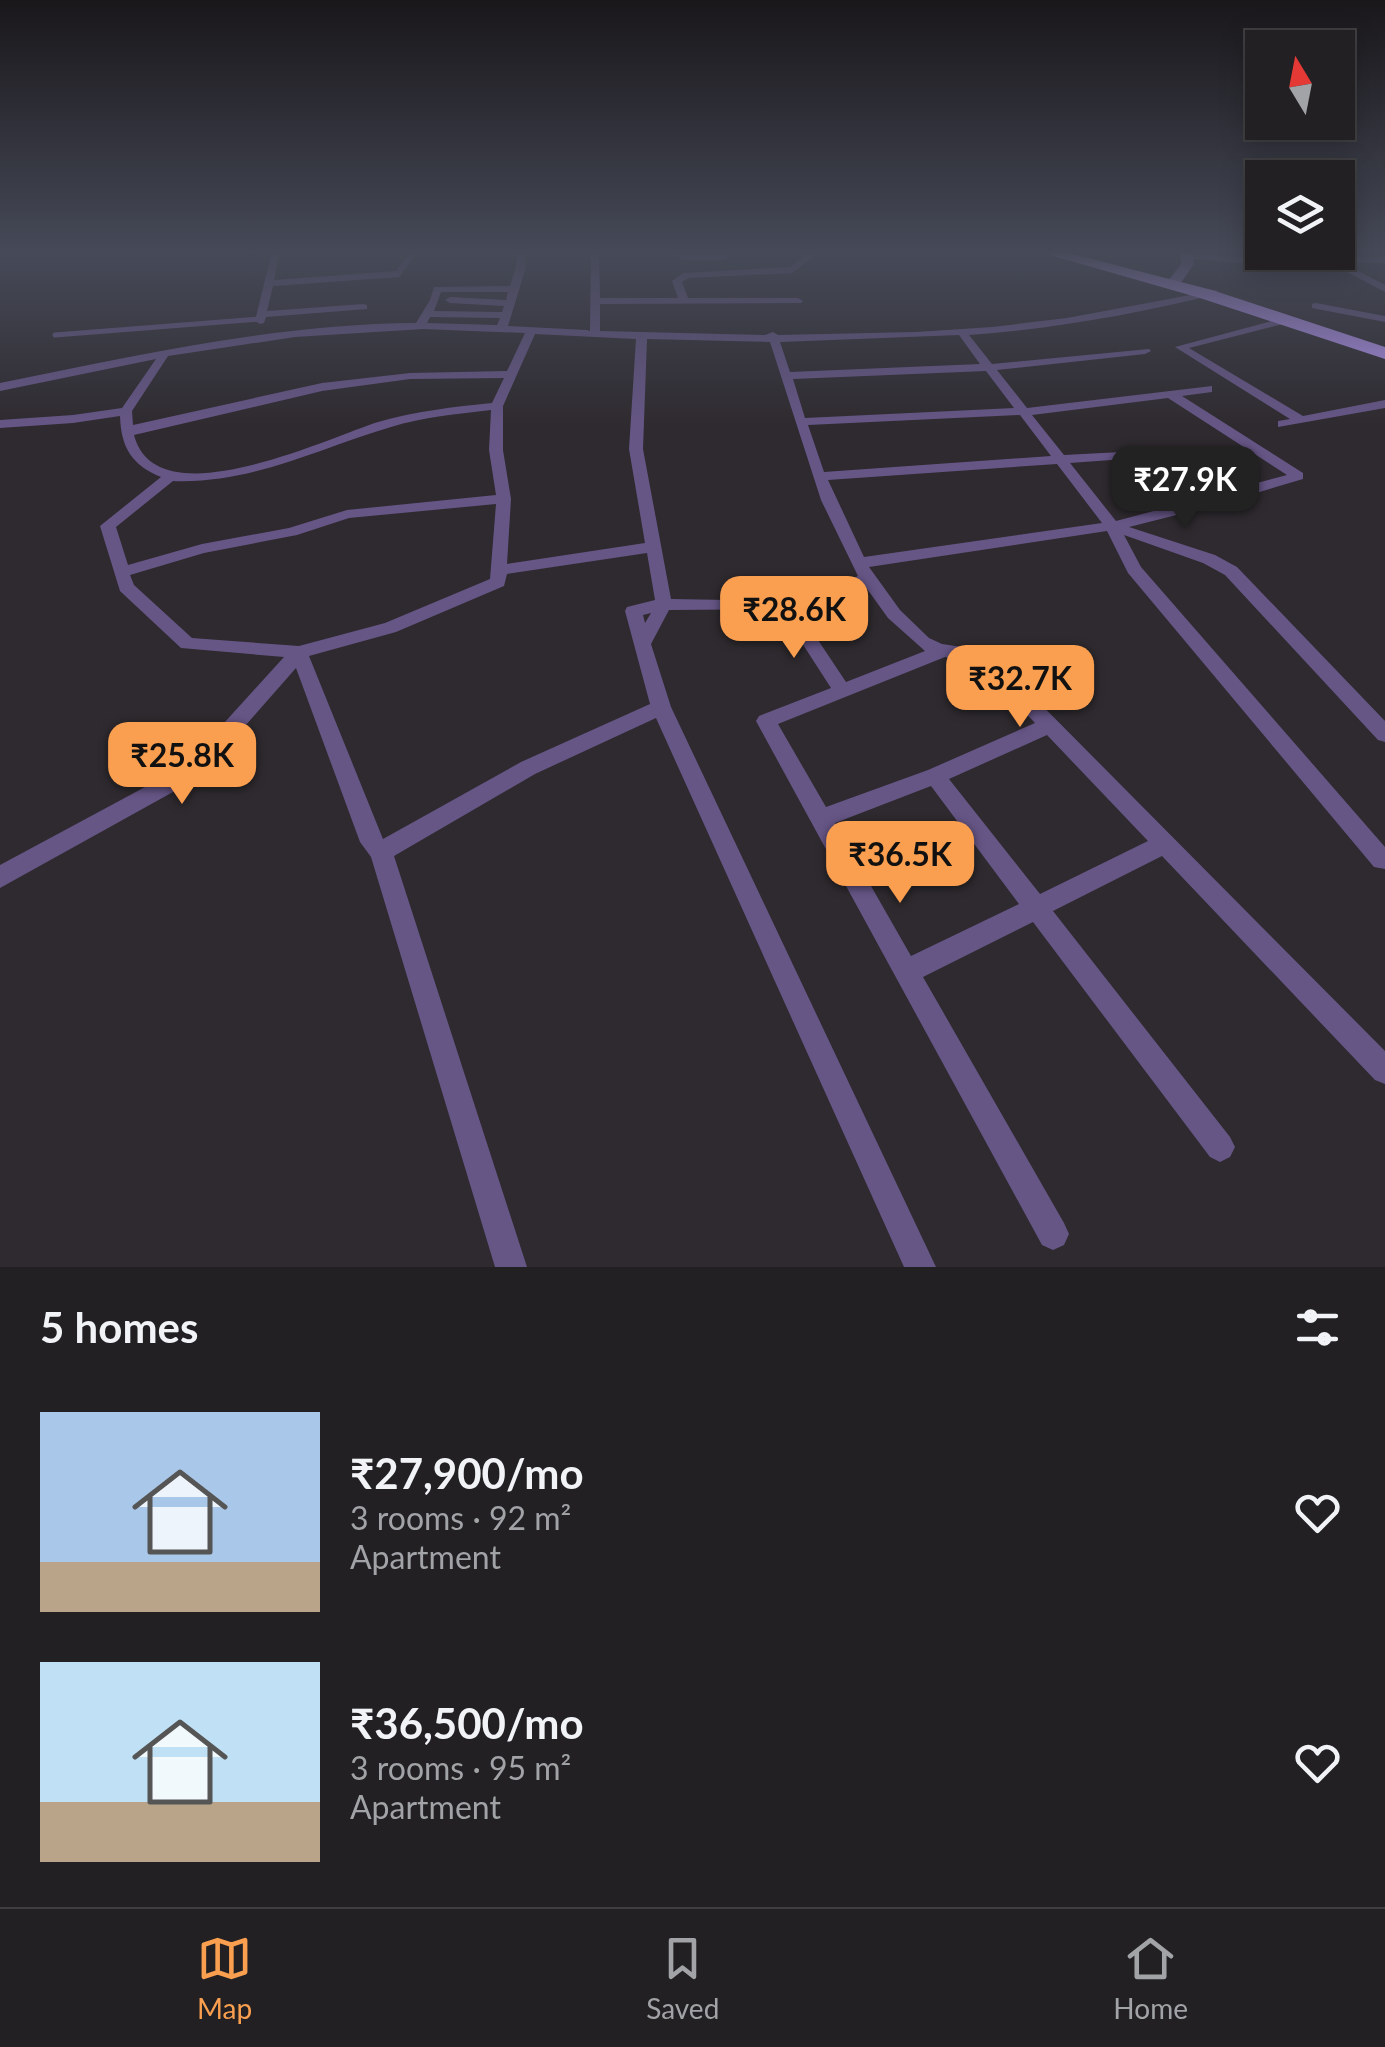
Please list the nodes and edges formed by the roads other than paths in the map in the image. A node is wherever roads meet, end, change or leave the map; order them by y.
1 (262, 310) edge
2 (331, 310) edge
3 (429, 310) edge
4 (507, 310) edge
5 (595, 310) edge
6 (1143, 310) edge
7 (1259, 310) edge
8 (1263, 310) edge
9 (1340, 310) edge
10 (427, 314) junction
11 (506, 315) junction
12 (261, 317) junction
13 (1385, 318) edge
14 (1287, 320) junction
15 (419, 327) junction
16 (501, 330) junction
17 (530, 332) junction
18 (594, 334) junction
19 (963, 334) junction
20 (642, 335) junction
21 (773, 335) junction
22 (55, 336) dead end
23 (257, 336) junction
24 (1385, 350) edge
25 (1145, 351) dead end
26 (165, 353) junction
27 (989, 368) junction
28 (512, 374) junction
29 (786, 376) junction
30 (0, 388) edge
31 (1208, 389) dead end
32 (1172, 395) junction
33 (1385, 404) edge
34 (497, 406) junction
35 (126, 411) junction
36 (1023, 412) junction
37 (1301, 420) junction
38 (801, 422) junction
39 (0, 424) edge
40 (1282, 424) dead end
41 (128, 430) junction
42 (1060, 460) junction
43 (172, 475) junction
44 (820, 476) junction
45 (504, 499) junction
46 (1210, 502) junction
47 (1112, 526) junction
48 (653, 547) junction
49 (498, 570) junction
50 (864, 570) junction
51 (122, 572) junction
52 (664, 604) junction
53 (786, 605) junction
54 (947, 650) junction
55 (299, 652) junction
56 (842, 690) junction
57 (662, 708) junction
58 (1050, 725) junction
59 (1385, 734) edge
60 (935, 776) junction
61 (820, 819) junction
62 (1167, 843) junction
63 (381, 852) junction
64 (1382, 860) dead end
65 (0, 877) edge
66 (1036, 908) junction
67 (906, 972) junction
68 (1385, 1070) edge
69 (1220, 1147) dead end
70 (1052, 1234) dead end
71 (511, 1267) edge
72 (920, 1267) edge

1 - 12 street
2 - 12 street
3 - 10 street
4 - 11 street
5 - 18 street
6 - 19 street
7 - 14 highway
8 - 24 highway
9 - 13 street
10 - 11 street
10 - 15 street
11 - 16 street
12 - 22 lane
12 - 23 street
14 - 24 highway
14 - 37 street
15 - 16 street
15 - 23 street
16 - 17 street
17 - 18 street
17 - 28 street
18 - 20 street
19 - 21 street
19 - 27 street
20 - 21 street
20 - 48 street
21 - 29 street
23 - 26 street
25 - 27 street
26 - 30 street
26 - 35 street
27 - 29 street
27 - 36 street
28 - 34 street
28 - 41 street
29 - 38 street
31 - 32 street
32 - 36 street
32 - 46 street
33 - 37 street
34 - 43 street
34 - 45 street
35 - 39 street
35 - 41 street
36 - 38 street
36 - 42 street
37 - 40 street
38 - 44 street
41 - 43 street
42 - 44 street
42 - 46 street
42 - 47 street
43 - 51 street
44 - 50 street
45 - 49 street
45 - 51 street
46 - 47 street
47 - 50 street
47 - 59 street
47 - 64 street
48 - 49 street
48 - 52 street
49 - 55 street
50 - 53 street
50 - 54 street
51 - 55 street
52 - 53 street
52 - 57 street
53 - 56 street
54 - 56 street
54 - 58 street
55 - 63 street
55 - 65 street
56 - 61 street
57 - 63 street
57 - 72 street
58 - 60 street
58 - 62 street
60 - 61 street
60 - 66 street
61 - 67 street
62 - 66 street
62 - 68 street
63 - 71 street
66 - 67 street
66 - 69 street
67 - 70 street

